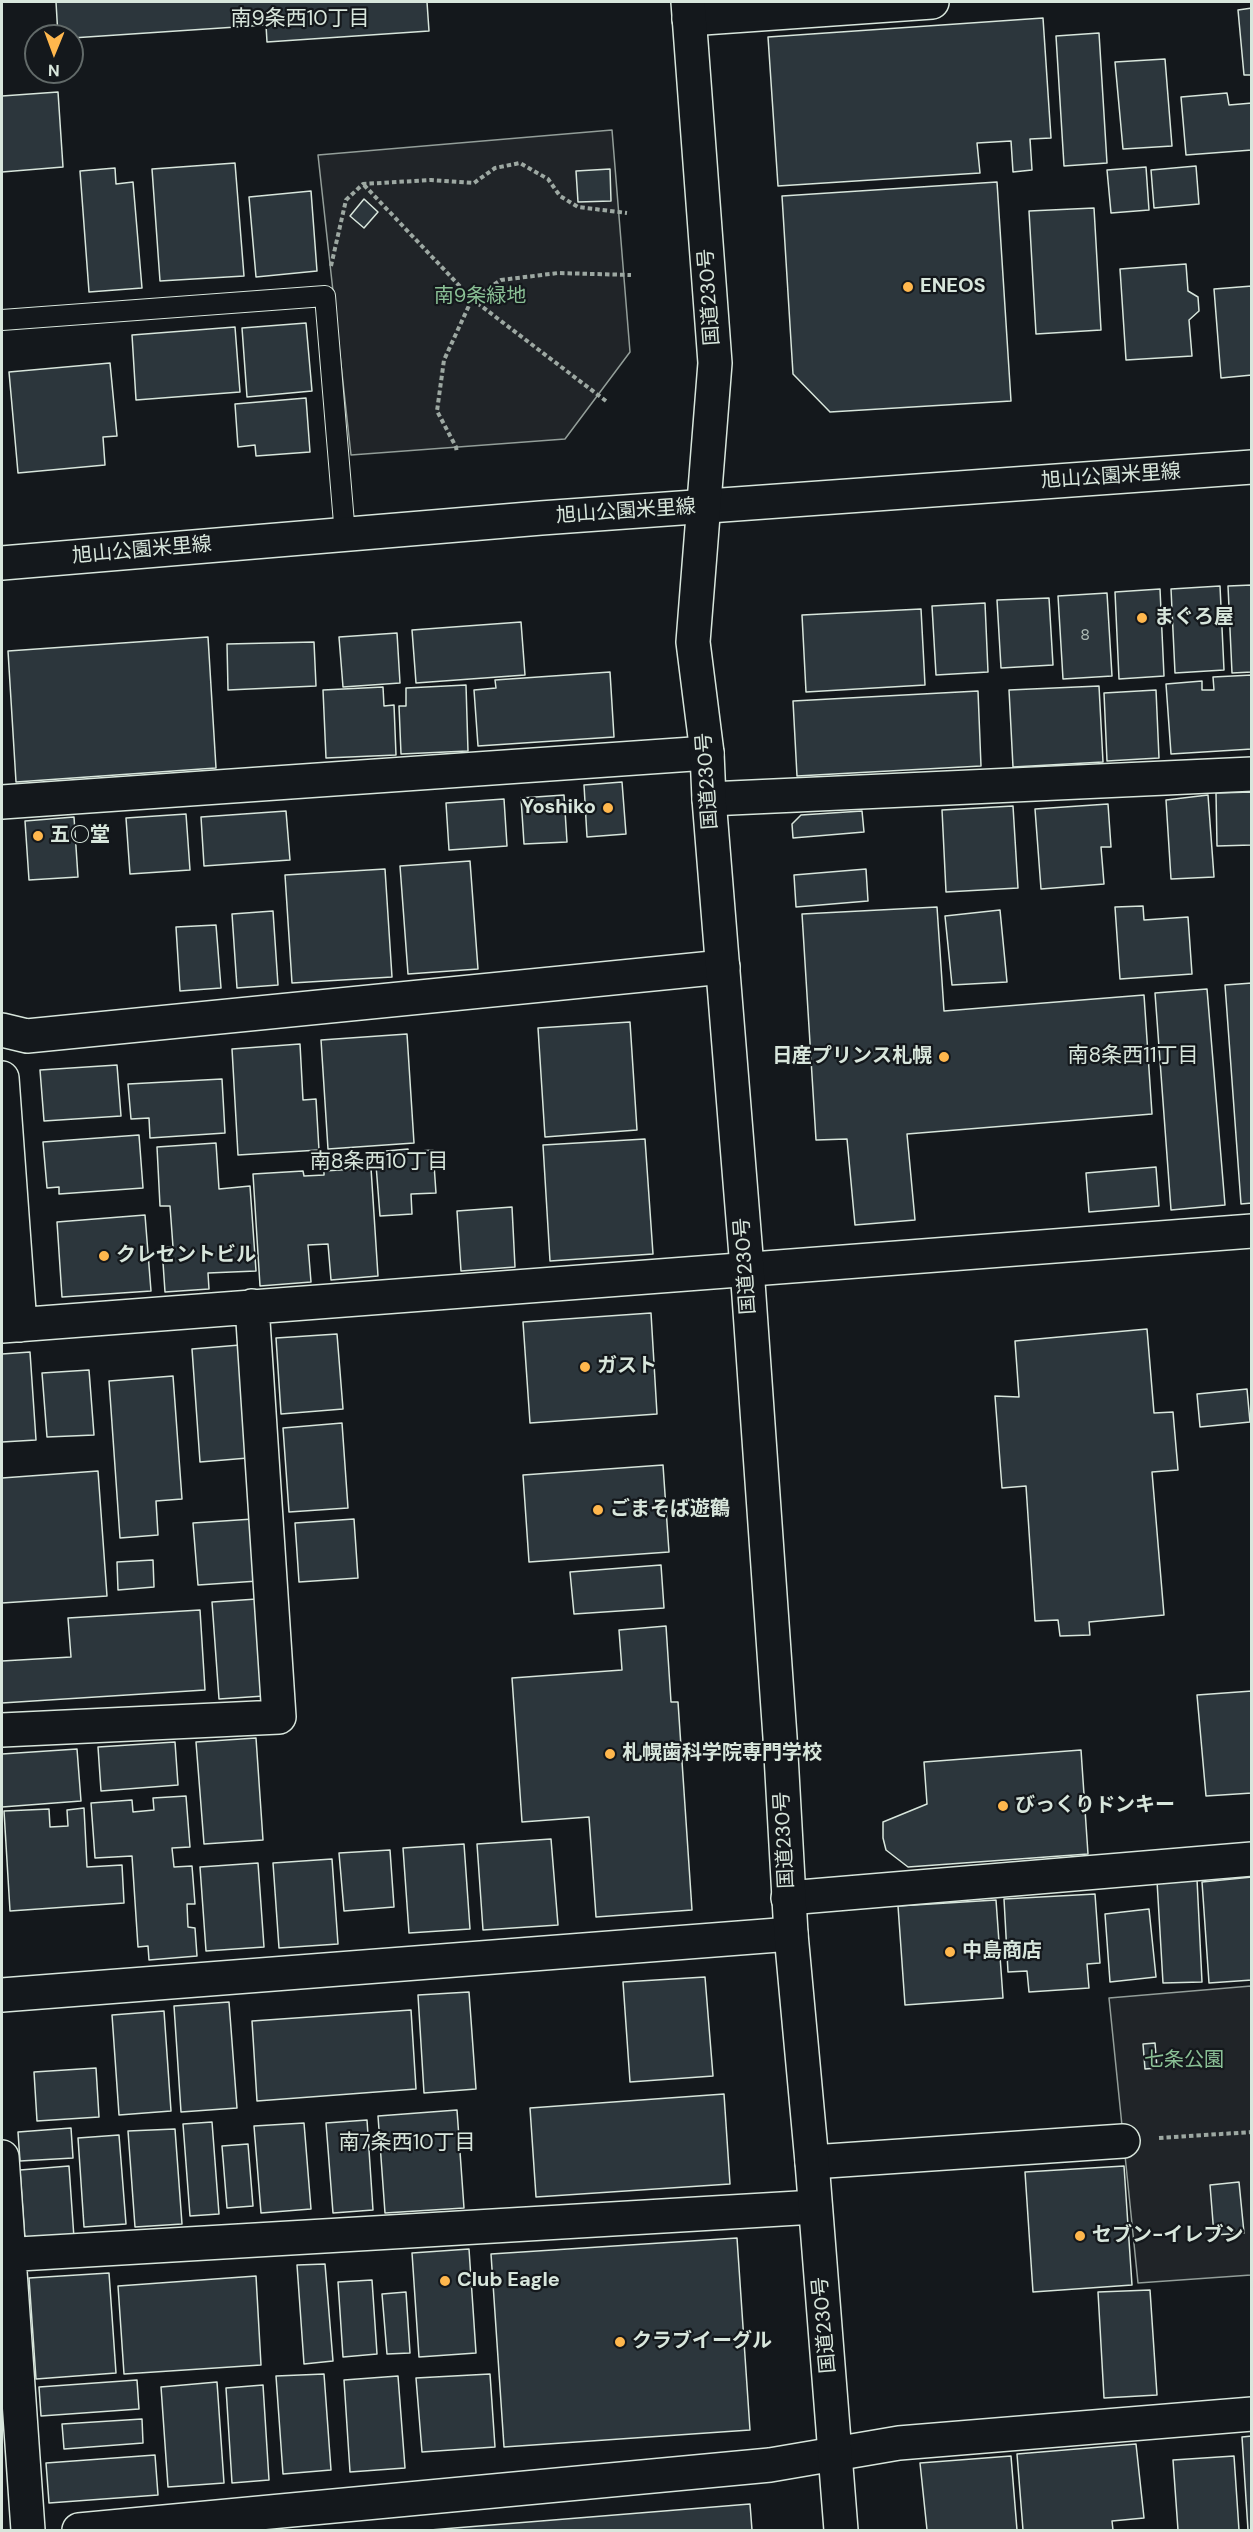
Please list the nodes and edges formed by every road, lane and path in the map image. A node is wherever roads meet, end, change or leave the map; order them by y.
1 (932, 2) edge
2 (688, 10) edge
3 (363, 184) junction
4 (627, 213) dead end
5 (631, 275) dead end
6 (326, 297) junction
7 (471, 299) junction
8 (2, 320) edge
9 (606, 401) dead end
10 (457, 453) dead end
11 (1251, 467) edge
12 (704, 507) junction
13 (345, 535) junction
14 (2, 563) edge
15 (707, 753) junction
16 (1251, 774) edge
17 (709, 799) junction
18 (2, 802) edge
19 (723, 967) junction
20 (2, 1030) edge
21 (2, 1078) edge
22 (1251, 1231) edge
23 (747, 1268) junction
24 (252, 1306) junction
25 (11, 1325) edge
26 (2, 1730) edge
27 (1251, 1859) edge
28 (788, 1898) junction
29 (790, 1934) junction
30 (2, 1995) edge
31 (1251, 2132) edge
32 (1123, 2141) joint
33 (2, 2157) edge
34 (812, 2162) junction
35 (815, 2207) junction
36 (5, 2255) edge
37 (1251, 2414) edge
38 (835, 2454) junction
39 (28, 2530) edge
40 (79, 2530) edge
41 (841, 2530) edge

1 - 2 main road
2 - 12 main road, 国道230号
3 - 4 path
3 - 6 path
3 - 7 path
5 - 7 path
6 - 8 lane
6 - 13 lane
7 - 9 path
7 - 10 path
11 - 12 main road, 旭山公園米里線
12 - 13 main road, 旭山公園米里線
12 - 15 main road, 国道230号
13 - 14 main road, 旭山公園米里線
15 - 17 main road, 国道230号
15 - 18 main road
16 - 17 main road
17 - 19 main road, 国道230号
19 - 20 main road
19 - 23 main road, 国道230号
21 - 25 main road
22 - 23 main road
23 - 24 main road
23 - 28 main road, 国道230号
24 - 25 main road
24 - 26 main road
27 - 28 main road
28 - 29 main road, 国道230号
29 - 30 main road
29 - 34 main road, 国道230号
31 - 32 path
32 - 34 main road
33 - 36 main road
34 - 35 main road, 国道230号
35 - 36 main road
35 - 38 main road, 国道230号
36 - 39 main road
37 - 38 main road
38 - 40 main road
38 - 41 main road, 国道230号

